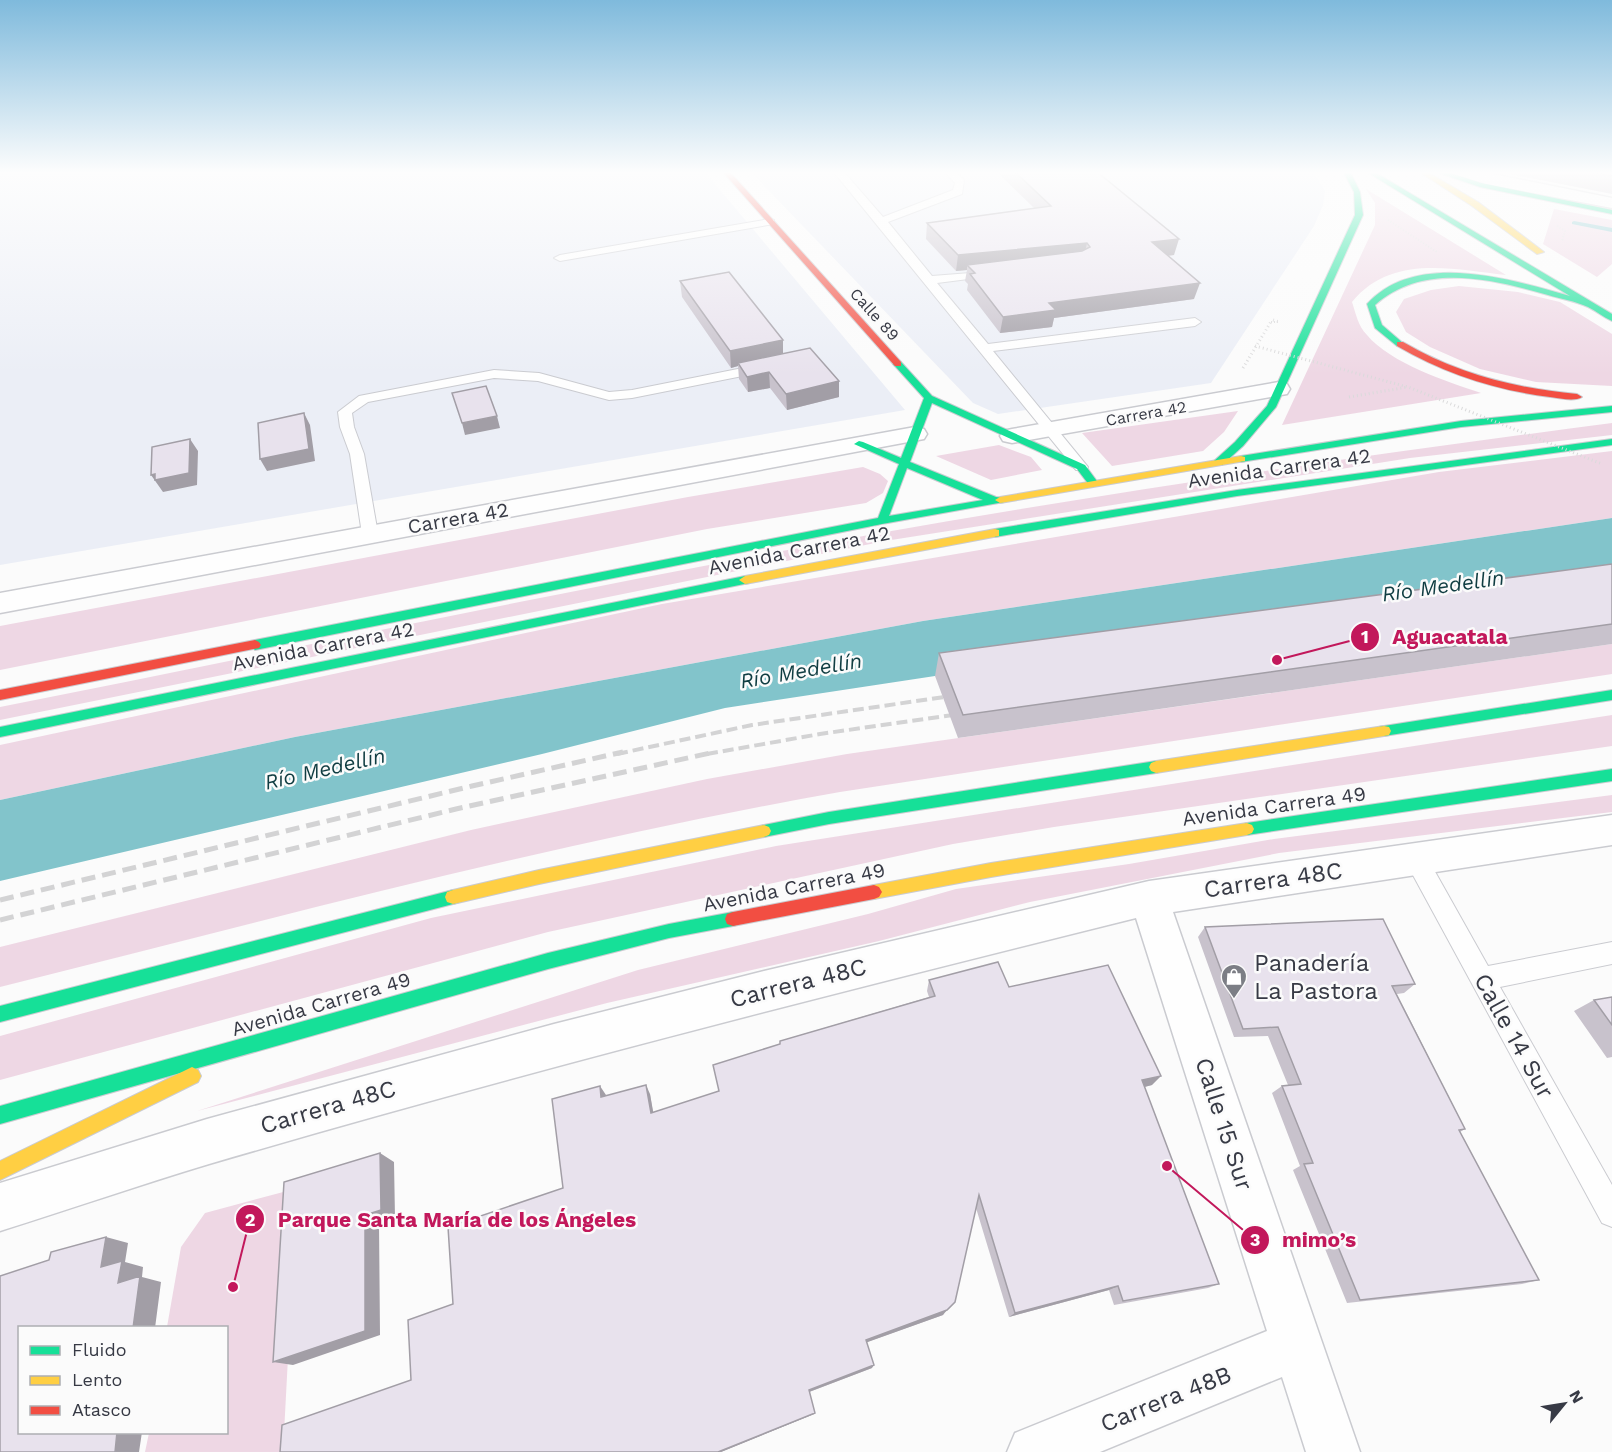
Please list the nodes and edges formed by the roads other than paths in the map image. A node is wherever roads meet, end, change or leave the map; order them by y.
1 (672, 239) edge
2 (785, 239) edge
3 (895, 239) edge
4 (1348, 239) edge
5 (1481, 239) edge
6 (1522, 239) edge
7 (560, 258) dead end
8 (1550, 260) dead end
9 (1010, 270) edge
10 (929, 280) junction
11 (1590, 304) junction
12 (1612, 318) edge
13 (1195, 322) dead end
14 (984, 348) junction
15 (778, 365) edge
16 (1280, 389) junction
17 (929, 398) junction
18 (1612, 399) edge
19 (1612, 409) edge
20 (1050, 429) junction
21 (915, 434) junction
22 (1012, 436) junction
23 (1612, 442) edge
24 (859, 444) junction
25 (904, 463) junction
26 (1218, 463) junction
27 (1081, 467) junction
28 (1094, 484) junction
29 (995, 501) junction
30 (882, 521) junction
31 (370, 534) junction
32 (0, 603) edge
33 (0, 695) edge
34 (1612, 695) edge
35 (0, 732) edge
36 (1612, 775) edge
37 (1612, 830) edge
38 (1416, 859) junction
39 (1149, 898) junction
40 (1612, 953) edge
41 (1482, 979) junction
42 (0, 1014) edge
43 (266, 1040) junction
44 (0, 1115) edge
45 (0, 1171) edge
46 (0, 1207) edge
47 (1612, 1213) edge
48 (1297, 1345) junction
49 (1034, 1452) edge
50 (1333, 1452) edge

1 - 7 lane
2 - 17 main road, Calle 89
3 - 10 lane
4 - 16 main road
5 - 11 main road
6 - 8 main road
9 - 10 lane
10 - 14 lane
11 - 12 main road
11 - 18 main road
13 - 14 lane
14 - 20 lane
15 - 31 lane
16 - 20 street, Carrera 42
16 - 26 main road
17 - 21 main road
17 - 22 main road, Calle 89
19 - 26 main road, Avenida Carrera 42
20 - 22 street, Carrera 42
20 - 27 lane
21 - 24 street, Carrera 42
21 - 25 main road
22 - 27 main road, Calle 89
23 - 35 main road, Avenida Carrera 42
24 - 25 main road
24 - 31 street, Carrera 42
25 - 29 main road
25 - 30 main road
26 - 28 main road, Avenida Carrera 42
27 - 28 main road, Calle 89
28 - 29 main road, Avenida Carrera 42
29 - 30 main road, Avenida Carrera 42
30 - 33 main road, Avenida Carrera 42
31 - 32 street, Carrera 42
34 - 42 main road
36 - 43 main road, Avenida Carrera 49
37 - 38 street, Carrera 48C
38 - 39 street, Carrera 48C
38 - 41 lane, Calle 14 Sur
39 - 46 street, Carrera 48C
39 - 48 street, Calle 15 Sur
40 - 41 lane
41 - 47 lane, Calle 14 Sur
43 - 44 main road, Avenida Carrera 49
43 - 45 main road
48 - 49 street, Carrera 48B
48 - 50 street, Calle 15 Sur

